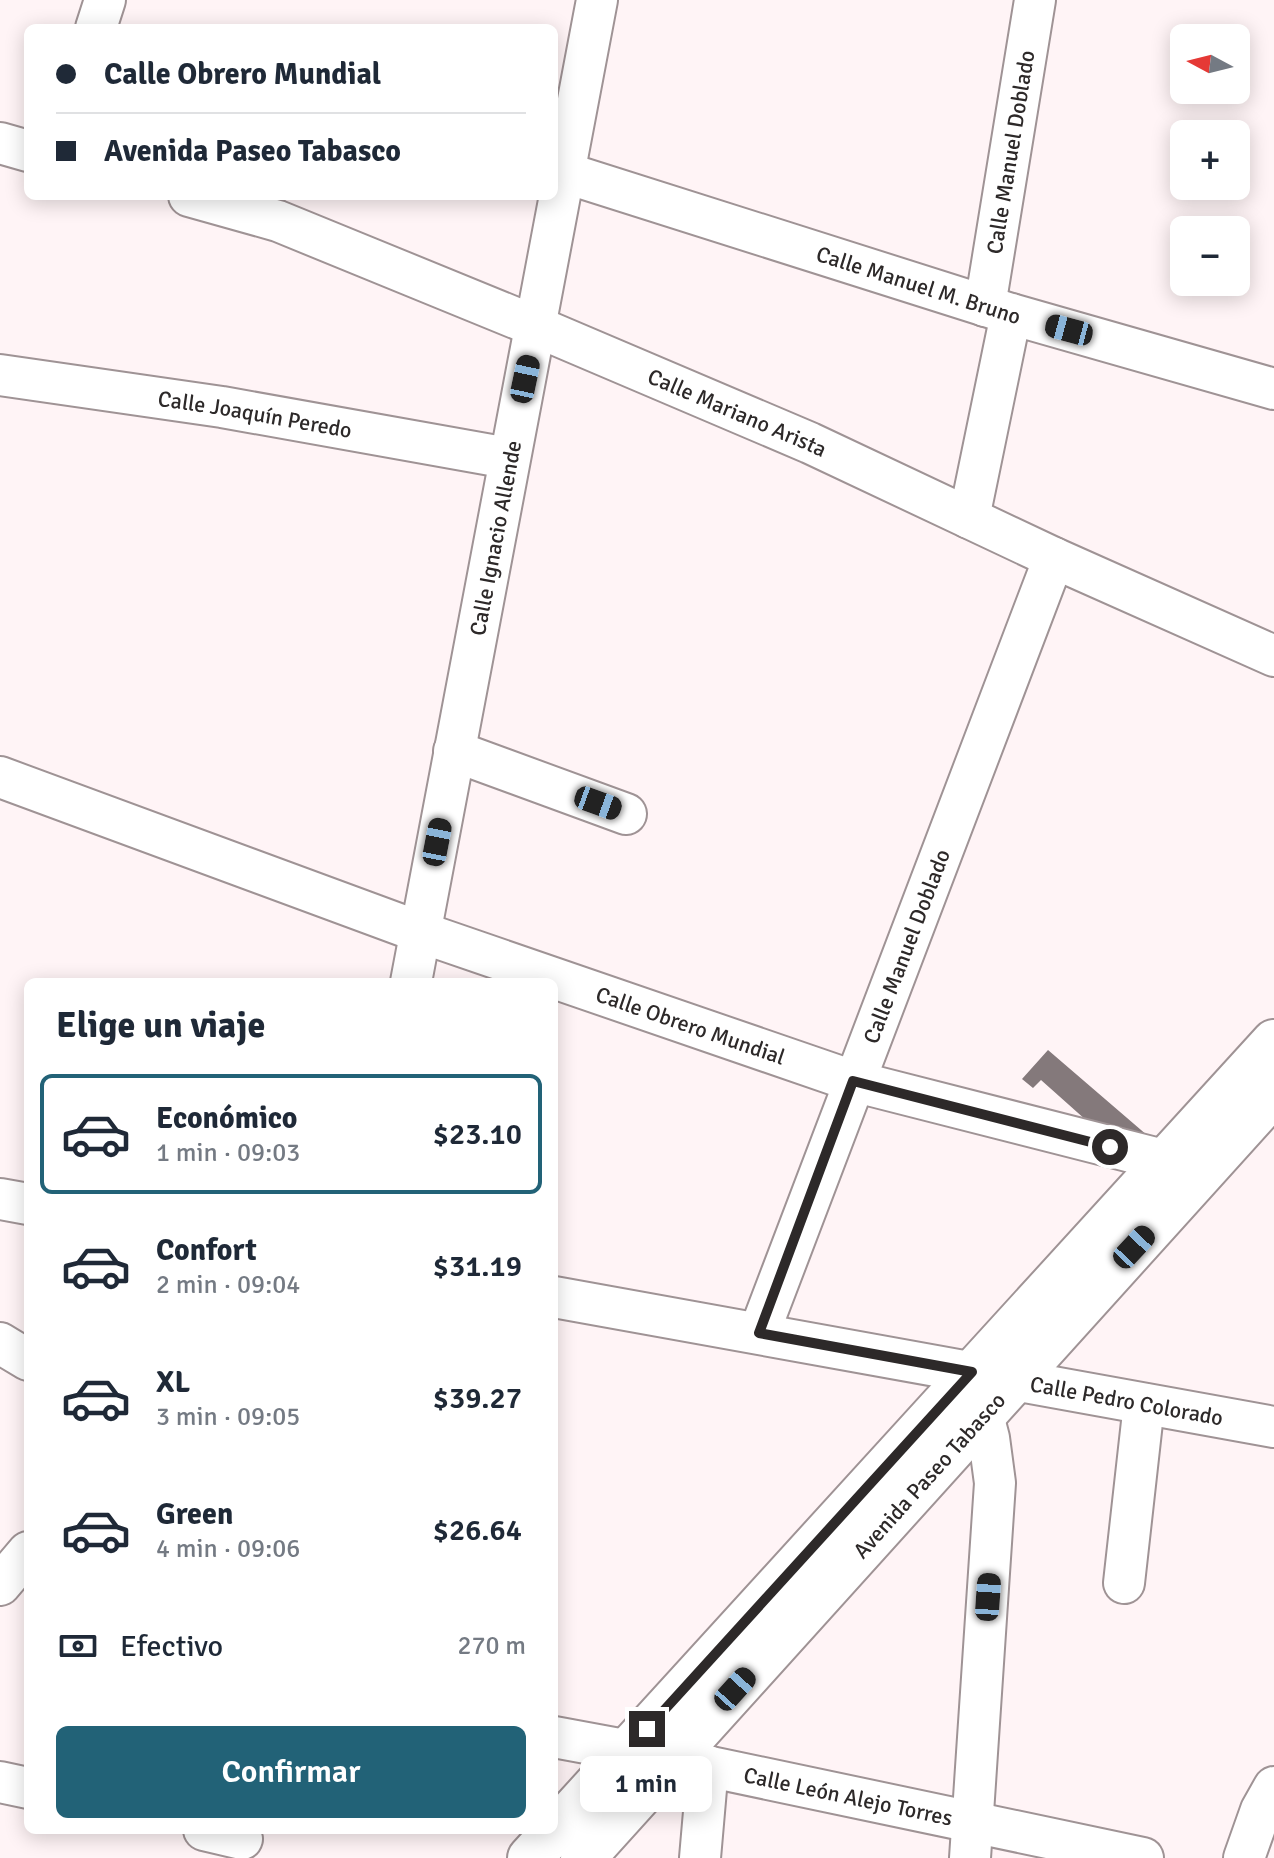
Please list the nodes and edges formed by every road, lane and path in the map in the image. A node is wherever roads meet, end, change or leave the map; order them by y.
1 (105, 0) edge
2 (597, 0) edge
3 (1035, 0) edge
4 (97, 24) edge
5 (0, 143) edge
6 (24, 150) edge
7 (566, 173) junction
8 (203, 200) edge
9 (998, 310) junction
10 (535, 326) junction
11 (0, 375) edge
12 (1274, 389) edge
13 (508, 458) junction
14 (969, 518) junction
15 (1054, 558) junction
16 (1274, 656) edge
17 (454, 751) junction
18 (0, 777) edge
19 (626, 814) dead end
20 (420, 932) junction
21 (412, 978) edge
22 (554, 978) edge
23 (558, 979) edge
24 (1274, 1042) edge
25 (853, 1081) junction
26 (1274, 1093) edge
27 (1167, 1161) junction
28 (0, 1199) edge
29 (24, 1203) edge
30 (558, 1298) edge
31 (759, 1333) junction
32 (0, 1343) edge
33 (24, 1358) edge
34 (1015, 1379) junction
35 (977, 1392) junction
36 (1144, 1404) junction
37 (1274, 1427) edge
38 (24, 1557) edge
39 (1124, 1583) dead end
40 (0, 1585) edge
41 (558, 1738) edge
42 (627, 1751) junction
43 (690, 1762) junction
44 (0, 1782) edge
45 (24, 1787) edge
46 (1274, 1787) edge
47 (558, 1827) edge
48 (216, 1834) edge
49 (552, 1834) edge
50 (972, 1840) edge
51 (241, 1842) edge
52 (530, 1858) edge
53 (583, 1858) edge
54 (700, 1858) edge
55 (1143, 1858) edge
56 (1244, 1858) edge

1 - 4 street
2 - 7 street, Calle Ignacio Allende
3 - 9 street, Calle Manuel Doblado
5 - 6 street
7 - 9 street, Calle Manuel M. Bruno
7 - 10 street, Calle Ignacio Allende
8 - 10 street, Calle Mariano Arista
9 - 12 street, Calle Manuel M. Bruno
9 - 14 street, Calle Manuel Doblado
10 - 13 street, Calle Ignacio Allende
10 - 14 street, Calle Mariano Arista
11 - 13 street, Calle Joaquín Peredo
13 - 17 street, Calle Ignacio Allende
14 - 15 street, Calle Mariano Arista
15 - 16 street, Calle Mariano Arista
15 - 25 street, Calle Manuel Doblado
17 - 19 street
17 - 20 street, Calle Ignacio Allende
18 - 20 street, Calle Obrero Mundial
20 - 21 street, Calle Ignacio Allende
20 - 22 street, Calle Obrero Mundial
23 - 25 street, Calle Obrero Mundial
24 - 27 main road, Avenida Paseo Tabasco
25 - 27 street, Calle Obrero Mundial
25 - 31 street, Calle Manuel Doblado
26 - 34 main road, Avenida Paseo Tabasco
27 - 35 main road, Avenida Paseo Tabasco
28 - 29 street
30 - 31 street
31 - 35 street
32 - 33 street
34 - 35 main road, Avenida Paseo Tabasco
34 - 36 street, Calle Pedro Colorado
35 - 42 main road, Avenida Paseo Tabasco
35 - 43 main road, Avenida Paseo Tabasco
35 - 50 street
36 - 37 street, Calle Pedro Colorado
36 - 39 street
38 - 40 street
41 - 42 street, Calle León Alejo Torres
42 - 43 street, Calle León Alejo Torres
42 - 47 main road, Avenida Paseo Tabasco
43 - 50 street, Calle León Alejo Torres
43 - 53 main road, Avenida Paseo Tabasco
43 - 54 street
44 - 45 street
46 - 56 street
48 - 51 street
49 - 52 main road, Avenida Paseo Tabasco
50 - 55 street, Calle León Alejo Torres

